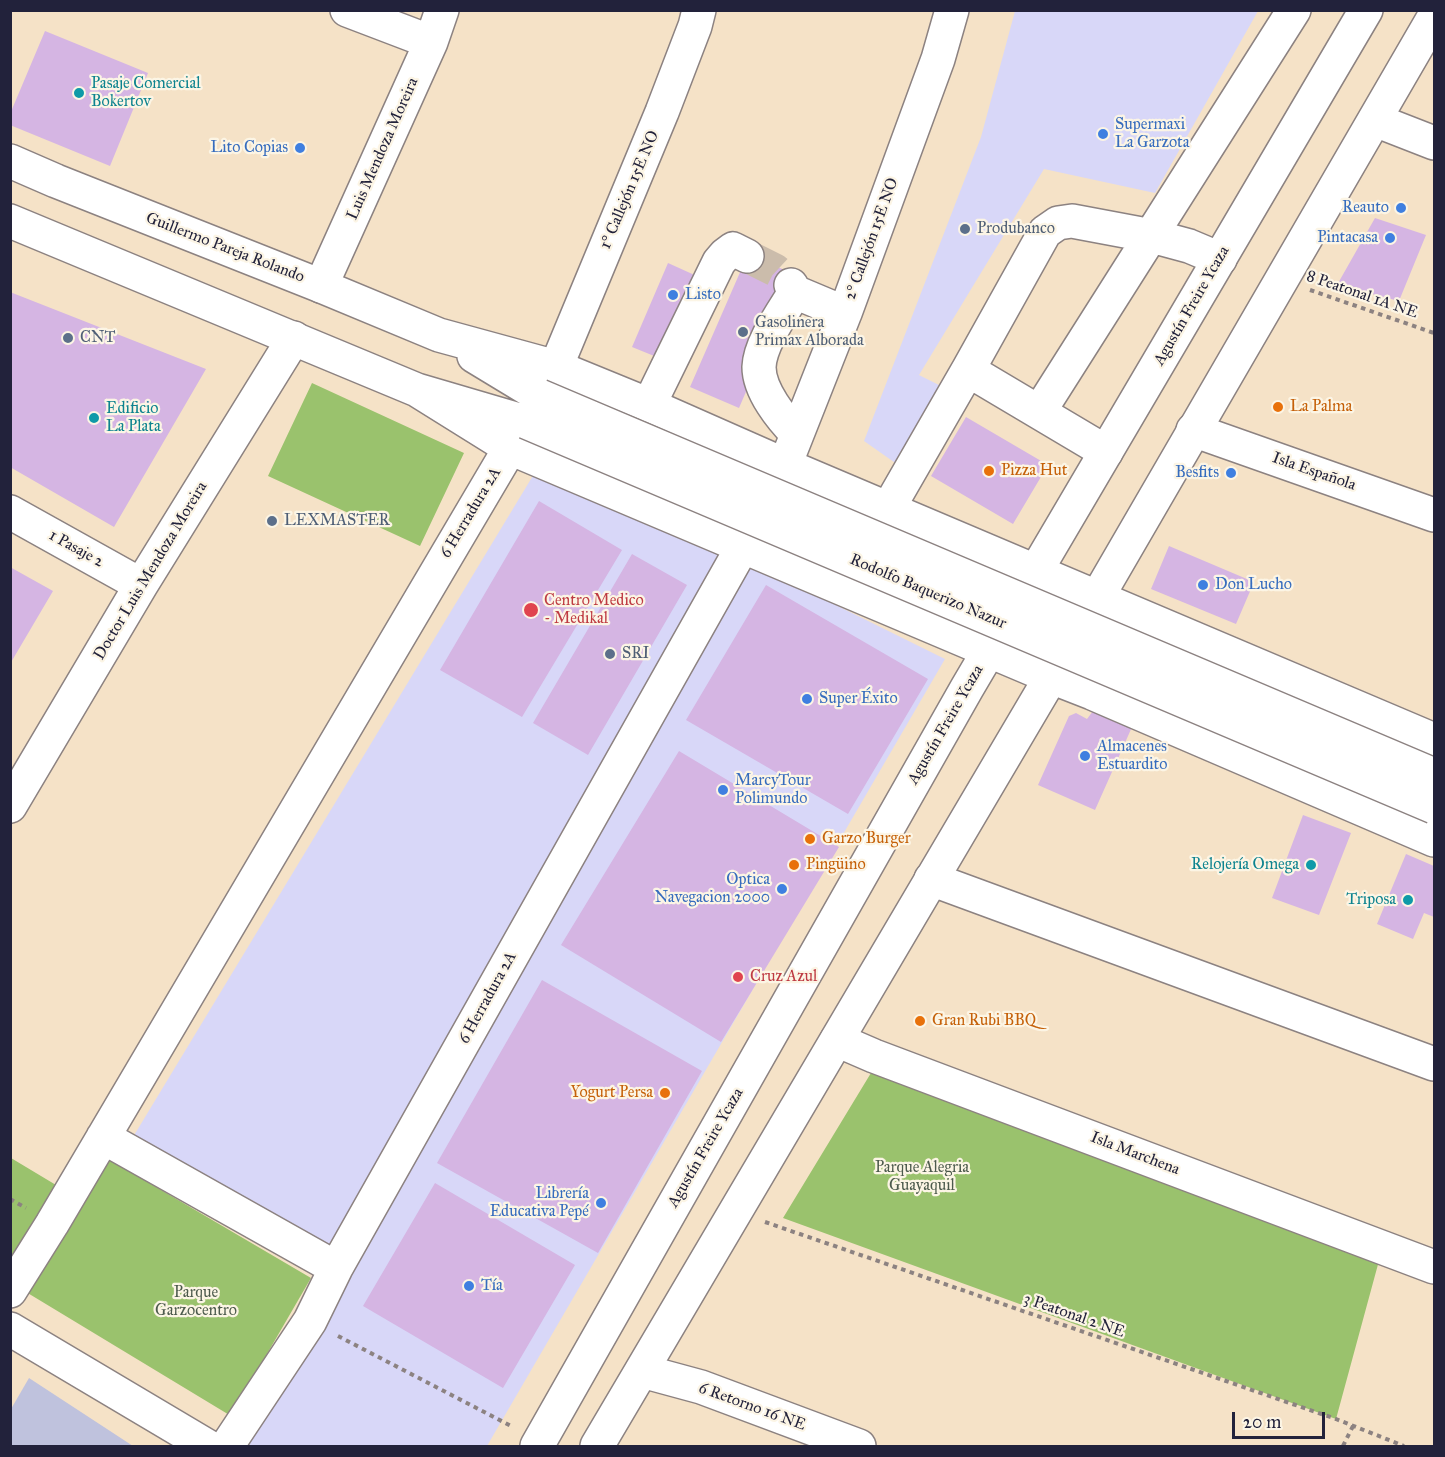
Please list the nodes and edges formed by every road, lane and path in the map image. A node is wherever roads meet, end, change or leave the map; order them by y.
1 (347, 10) edge
2 (442, 10) edge
3 (699, 10) edge
4 (952, 10) edge
5 (1294, 10) edge
6 (1366, 10) edge
7 (1434, 17) edge
8 (431, 42) junction
9 (1375, 120) junction
10 (1434, 143) edge
11 (10, 161) edge
12 (10, 221) edge
13 (1152, 236) junction
14 (747, 256) tunnel mouth
15 (1220, 259) junction
16 (1281, 280) junction
17 (321, 286) junction
18 (845, 313) junction
19 (1434, 333) edge
20 (439, 335) junction
21 (294, 338) junction
22 (556, 367) junction
23 (968, 370) junction
24 (649, 405) junction
25 (1039, 412) junction
26 (526, 422) junction
27 (1193, 430) junction
28 (797, 434) junction
29 (1106, 452) junction
30 (785, 465) junction
31 (888, 508) junction
32 (10, 512) edge
33 (1434, 515) edge
34 (936, 529) junction
35 (743, 546) junction
36 (1036, 571) junction
37 (141, 585) junction
38 (1096, 597) junction
39 (897, 612) junction
40 (1188, 635) junction
41 (989, 650) junction
42 (1051, 677) junction
43 (1152, 720) junction
44 (1434, 740) edge
45 (1434, 775) edge
46 (10, 806) edge
47 (1434, 807) edge
48 (1434, 840) edge
49 (931, 879) junction
50 (837, 1040) junction
51 (1434, 1064) edge
52 (104, 1137) junction
53 (736, 1212) junction
54 (1434, 1267) edge
55 (336, 1268) junction
56 (10, 1291) edge
57 (310, 1321) junction
58 (10, 1329) edge
59 (642, 1371) junction
60 (1353, 1426) junction
61 (538, 1444) edge
62 (207, 1446) edge
63 (227, 1446) edge
64 (597, 1446) edge
65 (859, 1446) edge
66 (1343, 1446) edge
67 (1404, 1446) edge

1 - 8 main road
2 - 8 main road, Luis Mendoza Moreira
3 - 22 main road, 1° Callejón 15E NO
4 - 18 main road, 2° Callejón 15E NO
5 - 13 main road
6 - 15 main road, Agustín Freire Ycaza
7 - 9 main road
8 - 17 main road, Luis Mendoza Moreira
9 - 10 main road
9 - 16 main road
11 - 17 main road, Guillermo Pareja Rolando
12 - 21 main road
13 - 15 main road
13 - 23 main road
13 - 25 main road
14 - 24 main road
15 - 29 main road, Agustín Freire Ycaza
16 - 19 path, 8 Peatonal 1A NE
16 - 27 main road
17 - 20 main road, Guillermo Pareja Rolando
18 - 28 main road, 2° Callejón 15E NO
18 - 28 main road
20 - 22 main road
20 - 26 main road, Rodolfo Baquerizo Nazur
21 - 26 main road, Rodolfo Baquerizo Nazur
21 - 37 main road, Doctor Luis Mendoza Moreira
22 - 24 main road
23 - 25 main road
23 - 31 main road
24 - 30 main road
25 - 29 main road
26 - 35 main road
26 - 45 main road, Rodolfo Baquerizo Nazur, bridge
26 - 47 main road, Rodolfo Baquerizo Nazur, bridge
26 - 52 main road, 6 Herradura 2A
27 - 33 main road, Isla Española
27 - 38 main road
28 - 30 main road, 2° Callejón 15E NO
29 - 36 main road, Agustín Freire Ycaza
30 - 31 main road
31 - 34 main road
32 - 37 main road, 1 Pasaje 2
34 - 36 main road
34 - 39 main road
35 - 39 main road
35 - 55 main road, 6 Herradura 2A
36 - 38 main road
36 - 41 main road, Agustín Freire Ycaza
37 - 46 main road, Doctor Luis Mendoza Moreira
38 - 40 main road
38 - 42 main road
39 - 41 main road
40 - 43 main road
40 - 44 main road
41 - 42 main road
41 - 61 main road, Agustín Freire Ycaza
42 - 43 main road
42 - 49 main road
43 - 48 main road
49 - 50 main road
49 - 51 main road
50 - 53 main road
50 - 54 main road, Isla Marchena
52 - 55 main road
52 - 56 main road, 6 Herradura 2A
53 - 59 main road
53 - 60 path, 3 Peatonal 2 NE
55 - 57 main road, 6 Herradura 2A
57 - 61 path
57 - 63 main road, 6 Herradura 2A
58 - 62 main road
59 - 64 main road
59 - 65 main road, 6 Retorno 16 NE
60 - 66 path
60 - 67 path, 3 Peatonal 2 NE

